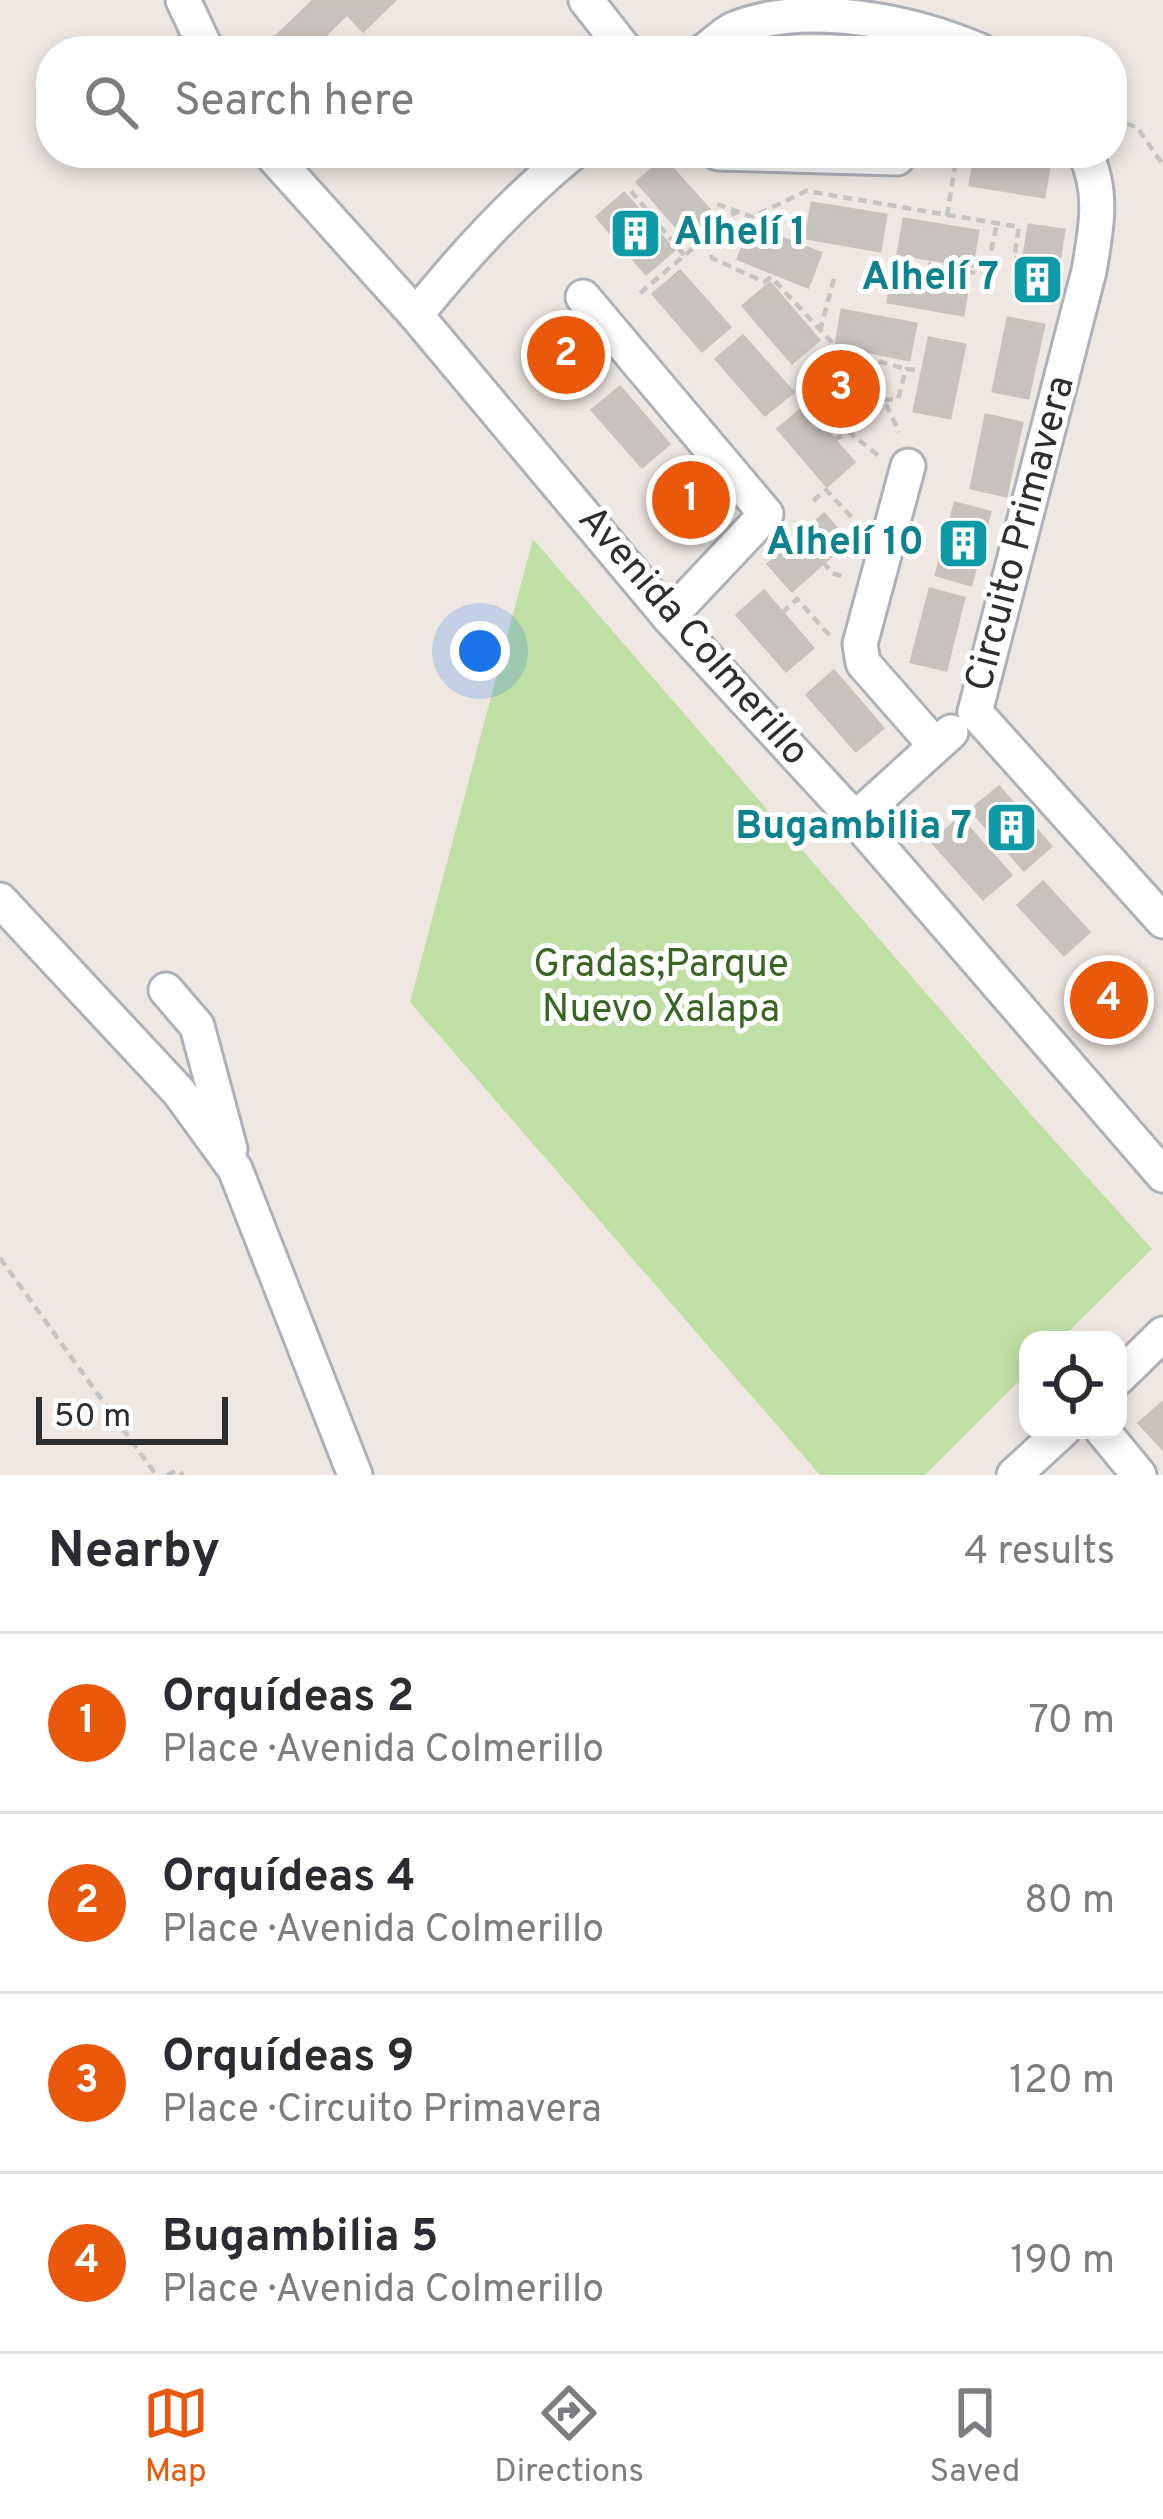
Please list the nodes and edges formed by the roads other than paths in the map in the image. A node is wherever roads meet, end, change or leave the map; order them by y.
1 (183, 0) edge
2 (586, 0) edge
3 (788, 6) edge
4 (200, 36) edge
5 (614, 36) edge
6 (724, 36) edge
7 (940, 36) edge
8 (284, 168) edge
9 (554, 168) edge
10 (1092, 168) edge
11 (583, 297) dead end
12 (416, 315) junction
13 (908, 466) road end
14 (669, 617) junction
15 (975, 712) junction
16 (934, 746) junction
17 (854, 819) junction
18 (0, 900) edge
19 (1163, 921) edge
20 (166, 990) dead end
21 (235, 1168) junction
22 (1163, 1175) edge
23 (1163, 1334) edge
24 (1127, 1369) edge
25 (1053, 1439) edge
26 (1109, 1439) edge
27 (355, 1475) edge
28 (1014, 1475) edge
29 (1139, 1475) edge

1 - 4 street
2 - 5 street
3 - 6 street
3 - 7 street
8 - 12 street, Avenida Colmerillo
9 - 12 street
10 - 15 street, Circuito Primavera
11 - 14 street
12 - 14 street, Avenida Colmerillo
13 - 16 street
14 - 17 street, Avenida Colmerillo
15 - 16 street
15 - 19 street, Circuito Primavera
16 - 17 street
17 - 22 street, Avenida Colmerillo
18 - 21 street
20 - 21 street
21 - 27 street
23 - 24 street
25 - 28 street
26 - 29 street

